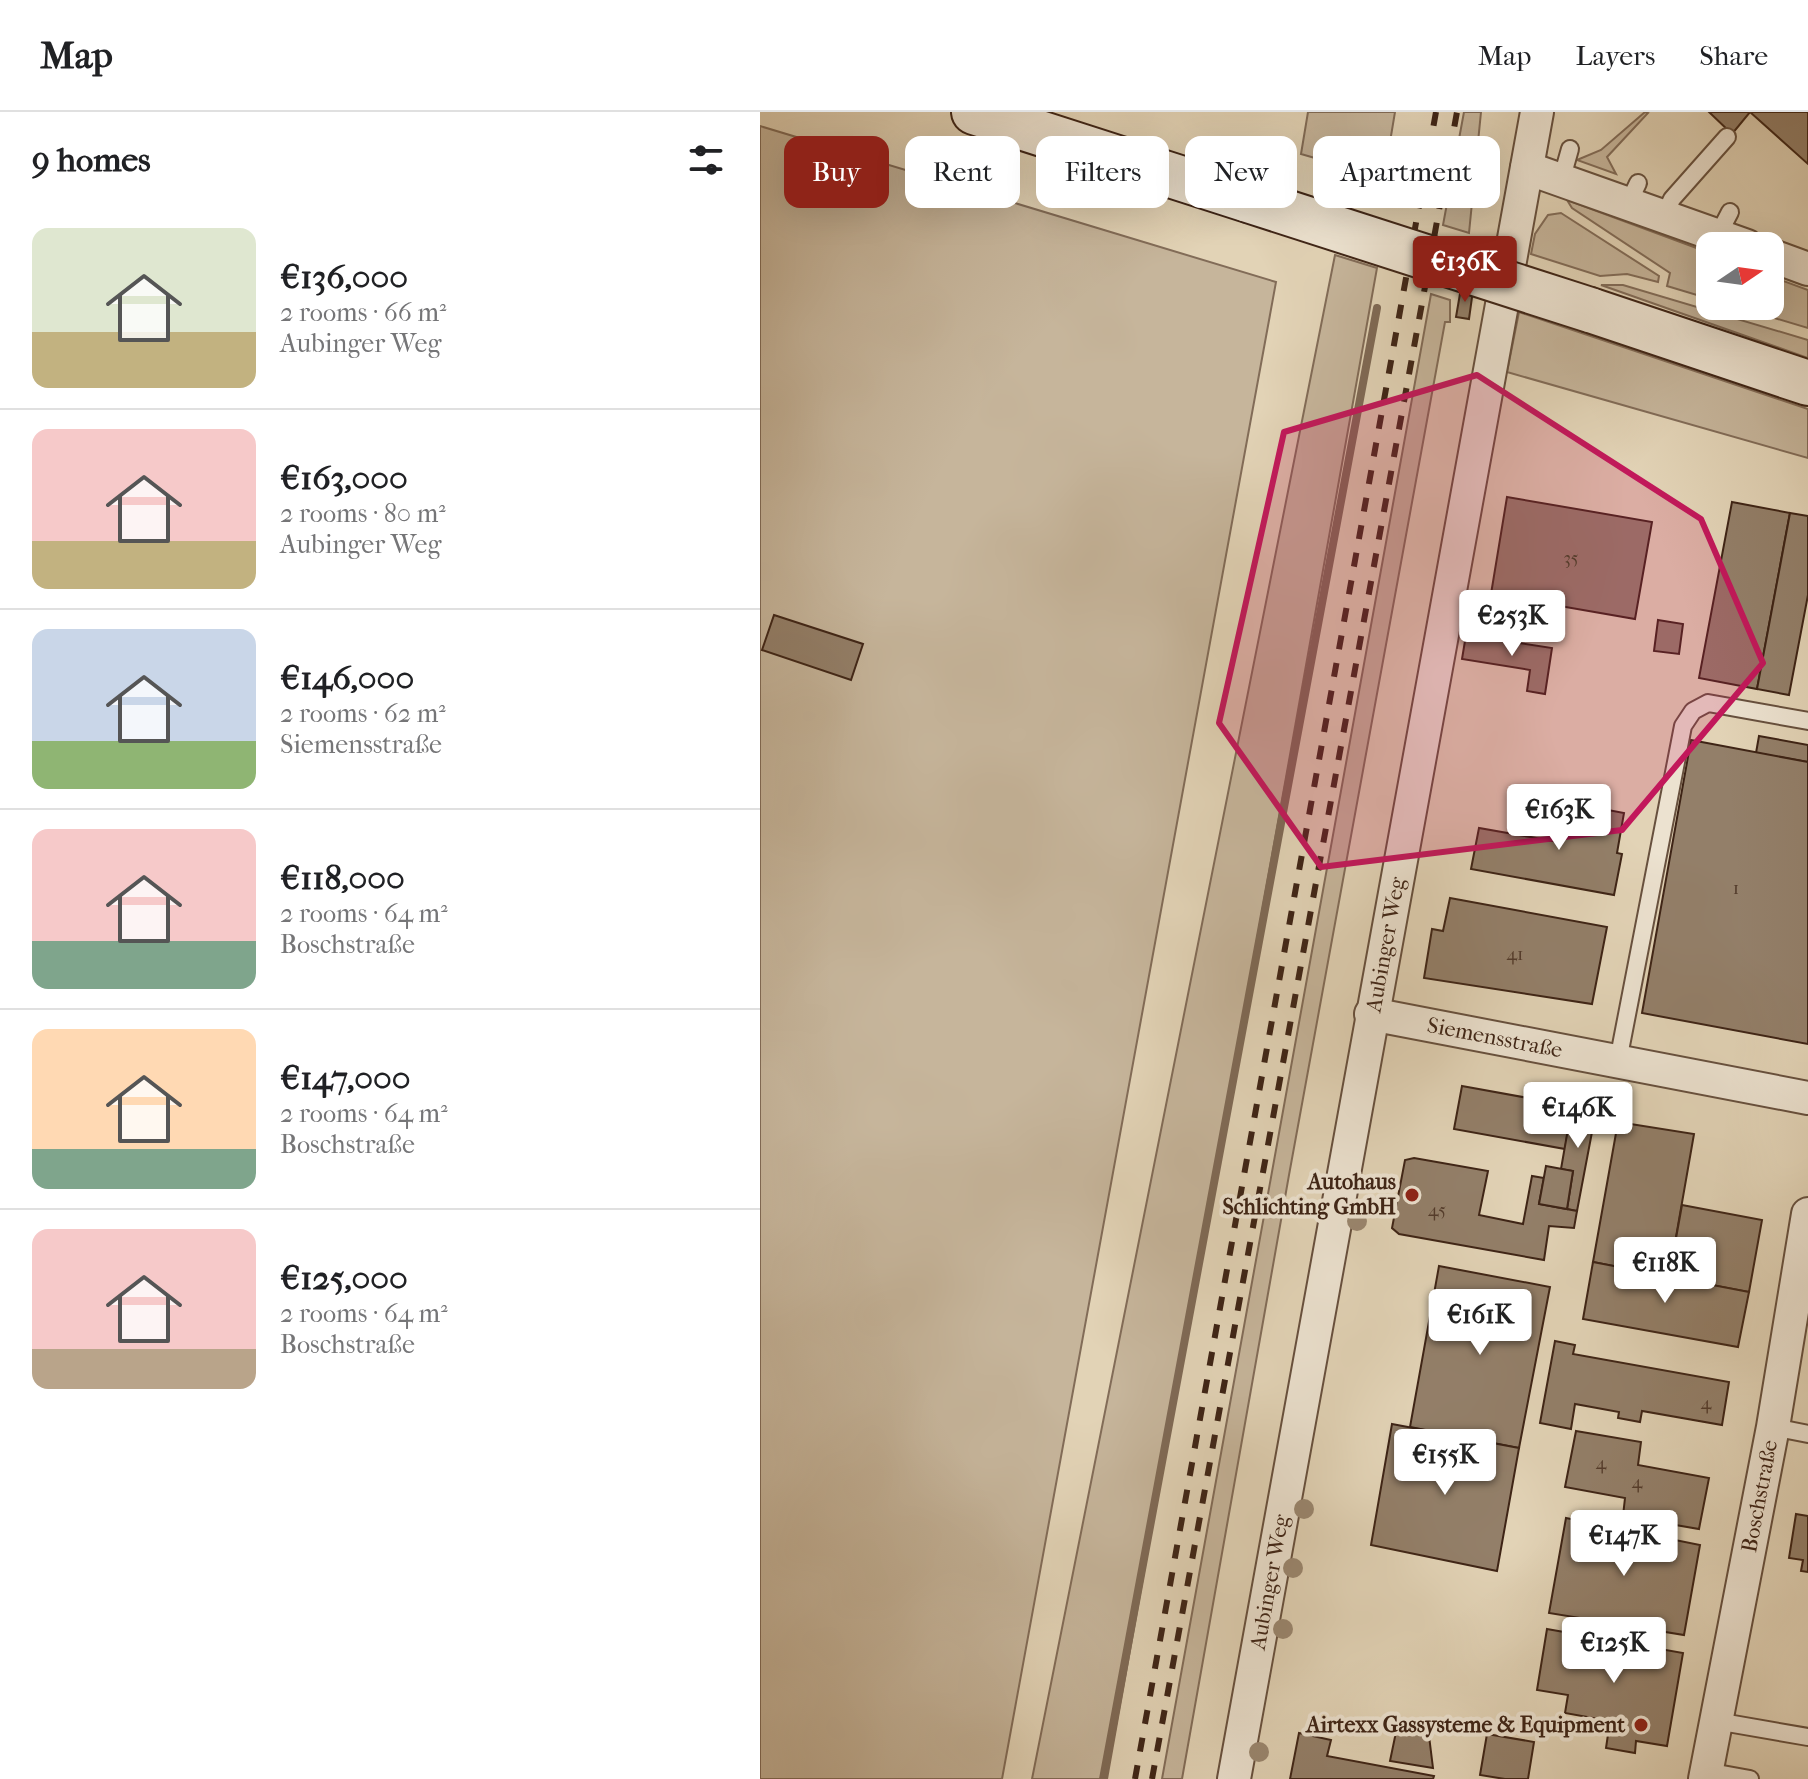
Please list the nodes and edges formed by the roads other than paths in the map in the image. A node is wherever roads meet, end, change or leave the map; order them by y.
1 (974, 112) edge
2 (1537, 112) edge
3 (1727, 137) dead end
4 (1570, 149) dead end
5 (1527, 168) junction
6 (1561, 181) junction
7 (1664, 216) junction
8 (1731, 231) edge
9 (1784, 260) edge
10 (1808, 269) edge
11 (1808, 383) edge
12 (1808, 721) edge
13 (1371, 1014) junction
14 (1618, 1061) junction
15 (1808, 1098) edge
16 (1808, 1214) edge
17 (1773, 1427) junction
18 (1808, 1434) edge
19 (1716, 1721) junction
20 (1808, 1737) edge
21 (1706, 1775) edge
22 (1234, 1779) edge
23 (1750, 1779) edge

1 - 11 street, bridge
2 - 5 street, Aubinger Weg
3 - 7 lane
4 - 6 lane
5 - 6 street
5 - 13 street, Aubinger Weg
6 - 7 street
7 - 8 street
9 - 10 street
12 - 14 lane
13 - 14 street, Siemensstraße
13 - 22 street, Aubinger Weg
14 - 15 street, Siemensstraße
16 - 17 street, Boschstraße
17 - 18 lane
17 - 19 street, Boschstraße
19 - 20 lane
19 - 21 street, Boschstraße
21 - 23 lane

